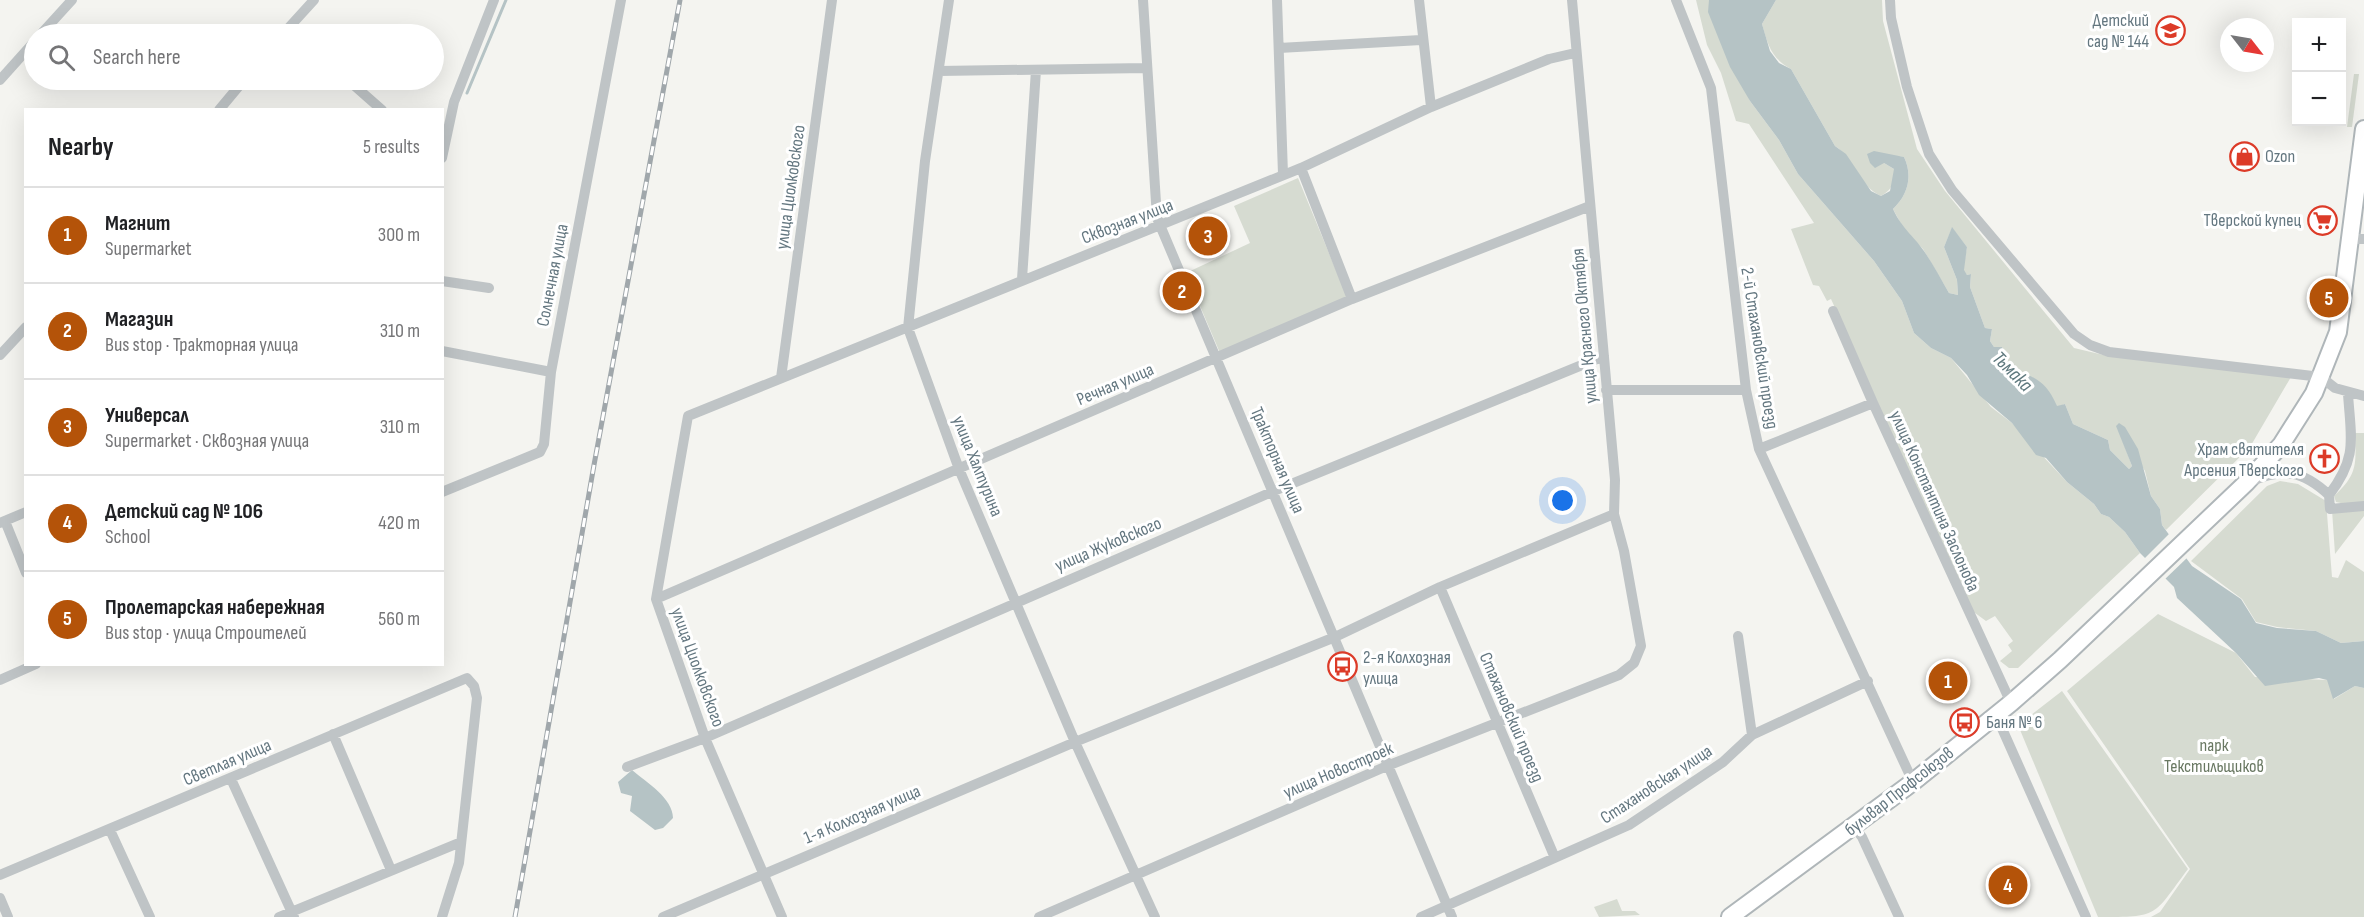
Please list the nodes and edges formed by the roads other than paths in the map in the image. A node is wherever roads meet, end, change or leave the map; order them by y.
1 (72, 0) edge
2 (314, 0) edge
3 (494, 0) edge
4 (621, 0) edge
5 (832, 0) edge
6 (949, 0) edge
7 (1143, 0) edge
8 (1277, 0) edge
9 (1419, 0) edge
10 (1572, 0) edge
11 (1676, 0) edge
12 (1890, 0) edge
13 (50, 24) edge
14 (296, 24) edge
15 (1421, 40) junction
16 (1279, 48) junction
17 (24, 53) edge
18 (1575, 53) junction
19 (1146, 68) junction
20 (1036, 70) junction
21 (939, 71) junction
22 (0, 80) edge
23 (236, 90) edge
24 (359, 90) edge
25 (1431, 107) junction
26 (221, 108) edge
27 (380, 108) edge
28 (2364, 129) edge
29 (444, 149) edge
30 (1301, 168) junction
31 (1283, 174) junction
32 (1590, 206) junction
33 (1161, 227) junction
34 (2357, 239) edge
35 (1022, 279) junction
36 (444, 281) edge
37 (489, 288) dead end
38 (1352, 298) junction
39 (1833, 311) dead end
40 (908, 328) junction
41 (24, 329) edge
42 (444, 351) edge
43 (0, 355) edge
44 (1604, 356) junction
45 (1216, 358) junction
46 (551, 372) junction
47 (2321, 377) junction
48 (781, 378) junction
49 (1606, 390) junction
50 (1746, 390) junction
51 (2348, 394) junction
52 (2364, 396) edge
53 (1873, 403) junction
54 (688, 416) joint
55 (1760, 449) junction
56 (959, 469) junction
57 (2246, 483) junction
58 (444, 491) edge
59 (1274, 491) junction
60 (2329, 495) junction
61 (2364, 506) edge
62 (24, 513) edge
63 (1614, 514) junction
64 (2, 522) edge
65 (24, 569) edge
66 (1440, 587) junction
67 (656, 599) junction
68 (1016, 601) junction
69 (1738, 636) dead end
70 (1335, 637) junction
71 (1641, 646) joint
72 (32, 666) edge
73 (0, 680) edge
74 (1868, 681) junction
75 (2011, 703) junction
76 (1996, 715) junction
77 (1496, 724) junction
78 (333, 734) junction
79 (1752, 735) junction
80 (705, 738) junction
81 (1075, 742) junction
82 (1387, 766) junction
83 (627, 767) dead end
84 (231, 779) junction
85 (1913, 782) junction
86 (1854, 826) junction
87 (110, 830) junction
88 (461, 842) junction
89 (1555, 858) junction
90 (391, 870) junction
91 (763, 873) junction
92 (0, 875) edge
93 (1138, 875) junction
94 (0, 898) edge
95 (1448, 906) junction
96 (293, 914) edge
97 (8, 917) edge
98 (150, 917) edge
99 (279, 917) edge
100 (442, 917) edge
101 (663, 917) edge
102 (782, 917) edge
103 (1039, 917) edge
104 (1155, 917) edge
105 (1421, 917) edge
106 (1452, 917) edge
107 (1730, 917) edge
108 (1899, 917) edge
109 (2086, 917) edge

1 - 13 street
2 - 14 street
3 - 29 street
4 - 46 street, Солнечная улица
5 - 48 street, улица Циолковского
6 - 21 street, улица Халтурина
7 - 19 street, Тракторная улица
8 - 16 street
9 - 15 street
10 - 18 street, улица Красного Октября
11 - 50 street, 2-й Стахановский проезд
12 - 47 street
15 - 16 street
15 - 25 street
16 - 31 street
17 - 22 street
18 - 25 street, Сквозная улица
18 - 32 street, улица Красного Октября
19 - 20 street
19 - 33 street, Тракторная улица
20 - 21 street
20 - 35 street
21 - 40 street, улица Халтурина
23 - 26 street
24 - 27 street
25 - 30 street, Сквозная улица
28 - 34 main road, бульвар Профсоюзов
30 - 31 street, Сквозная улица
30 - 38 street
31 - 33 street, Сквозная улица
32 - 38 street, Речная улица
32 - 44 street, улица Красного Октября
33 - 35 street, Сквозная улица
33 - 45 street, Тракторная улица
34 - 47 main road, бульвар Профсоюзов
35 - 40 street, Сквозная улица
36 - 37 street
38 - 45 street, Речная улица
39 - 53 street, улица Константина Заслонова
40 - 48 street, Сквозная улица
40 - 56 street, улица Халтурина
41 - 43 street
42 - 46 street
44 - 49 street, улица Красного Октября
44 - 59 street, улица Жуковского
45 - 56 street, Речная улица
45 - 59 street, Тракторная улица
46 - 58 street, Солнечная улица
47 - 51 street
47 - 57 main road, бульвар Профсоюзов
48 - 54 street, Сквозная улица
49 - 50 street
49 - 63 street, улица Красного Октября
50 - 55 street, 2-й Стахановский проезд
51 - 52 street
51 - 60 street
53 - 55 street
53 - 75 street, улица Константина Заслонова
54 - 67 street, улица Циолковского
55 - 74 street, 2-й Стахановский проезд
56 - 67 street, Речная улица
56 - 68 street, улица Халтурина
57 - 60 street
57 - 75 main road, бульвар Профсоюзов
59 - 68 street, улица Жуковского
59 - 70 street, Тракторная улица
60 - 61 street
62 - 64 street
63 - 66 street
63 - 71 street, улица Красного Октября
64 - 65 street
66 - 70 street
66 - 77 street, Стахановский проезд
67 - 80 street, улица Циолковского
68 - 80 street, улица Жуковского
68 - 81 street, улица Халтурина
69 - 79 street
70 - 81 street
70 - 82 street, Тракторная улица
71 - 77 street, улица Новостроек
72 - 73 street
74 - 79 street, Стахановская улица
74 - 85 street, 2-й Стахановский проезд
75 - 76 main road, бульвар Профсоюзов
76 - 85 main road, бульвар Профсоюзов
76 - 109 street
77 - 82 street, улица Новостроек
77 - 89 street, Стахановский проезд
78 - 84 street, Светлая улица
78 - 88 street, Светлая улица
78 - 90 street
79 - 89 street, Стахановская улица
80 - 83 street, улица Жуковского
80 - 91 street, улица Циолковского
81 - 91 street, 1-я Колхозная улица
81 - 93 street, улица Халтурина
82 - 93 street, улица Новостроек
82 - 95 street, Тракторная улица
84 - 87 street, Светлая улица
84 - 96 street
85 - 86 main road, бульвар Профсоюзов
86 - 107 main road, бульвар Профсоюзов
86 - 108 street
87 - 92 street, Светлая улица
87 - 98 street
88 - 90 street
88 - 100 street
89 - 95 street, Стахановская улица
90 - 96 street
91 - 101 street, 1-я Колхозная улица
91 - 102 street, улица Циолковского
93 - 103 street, улица Новостроек
93 - 104 street, улица Халтурина
94 - 97 street
95 - 105 street, Стахановская улица
95 - 106 street, Тракторная улица
96 - 99 street

